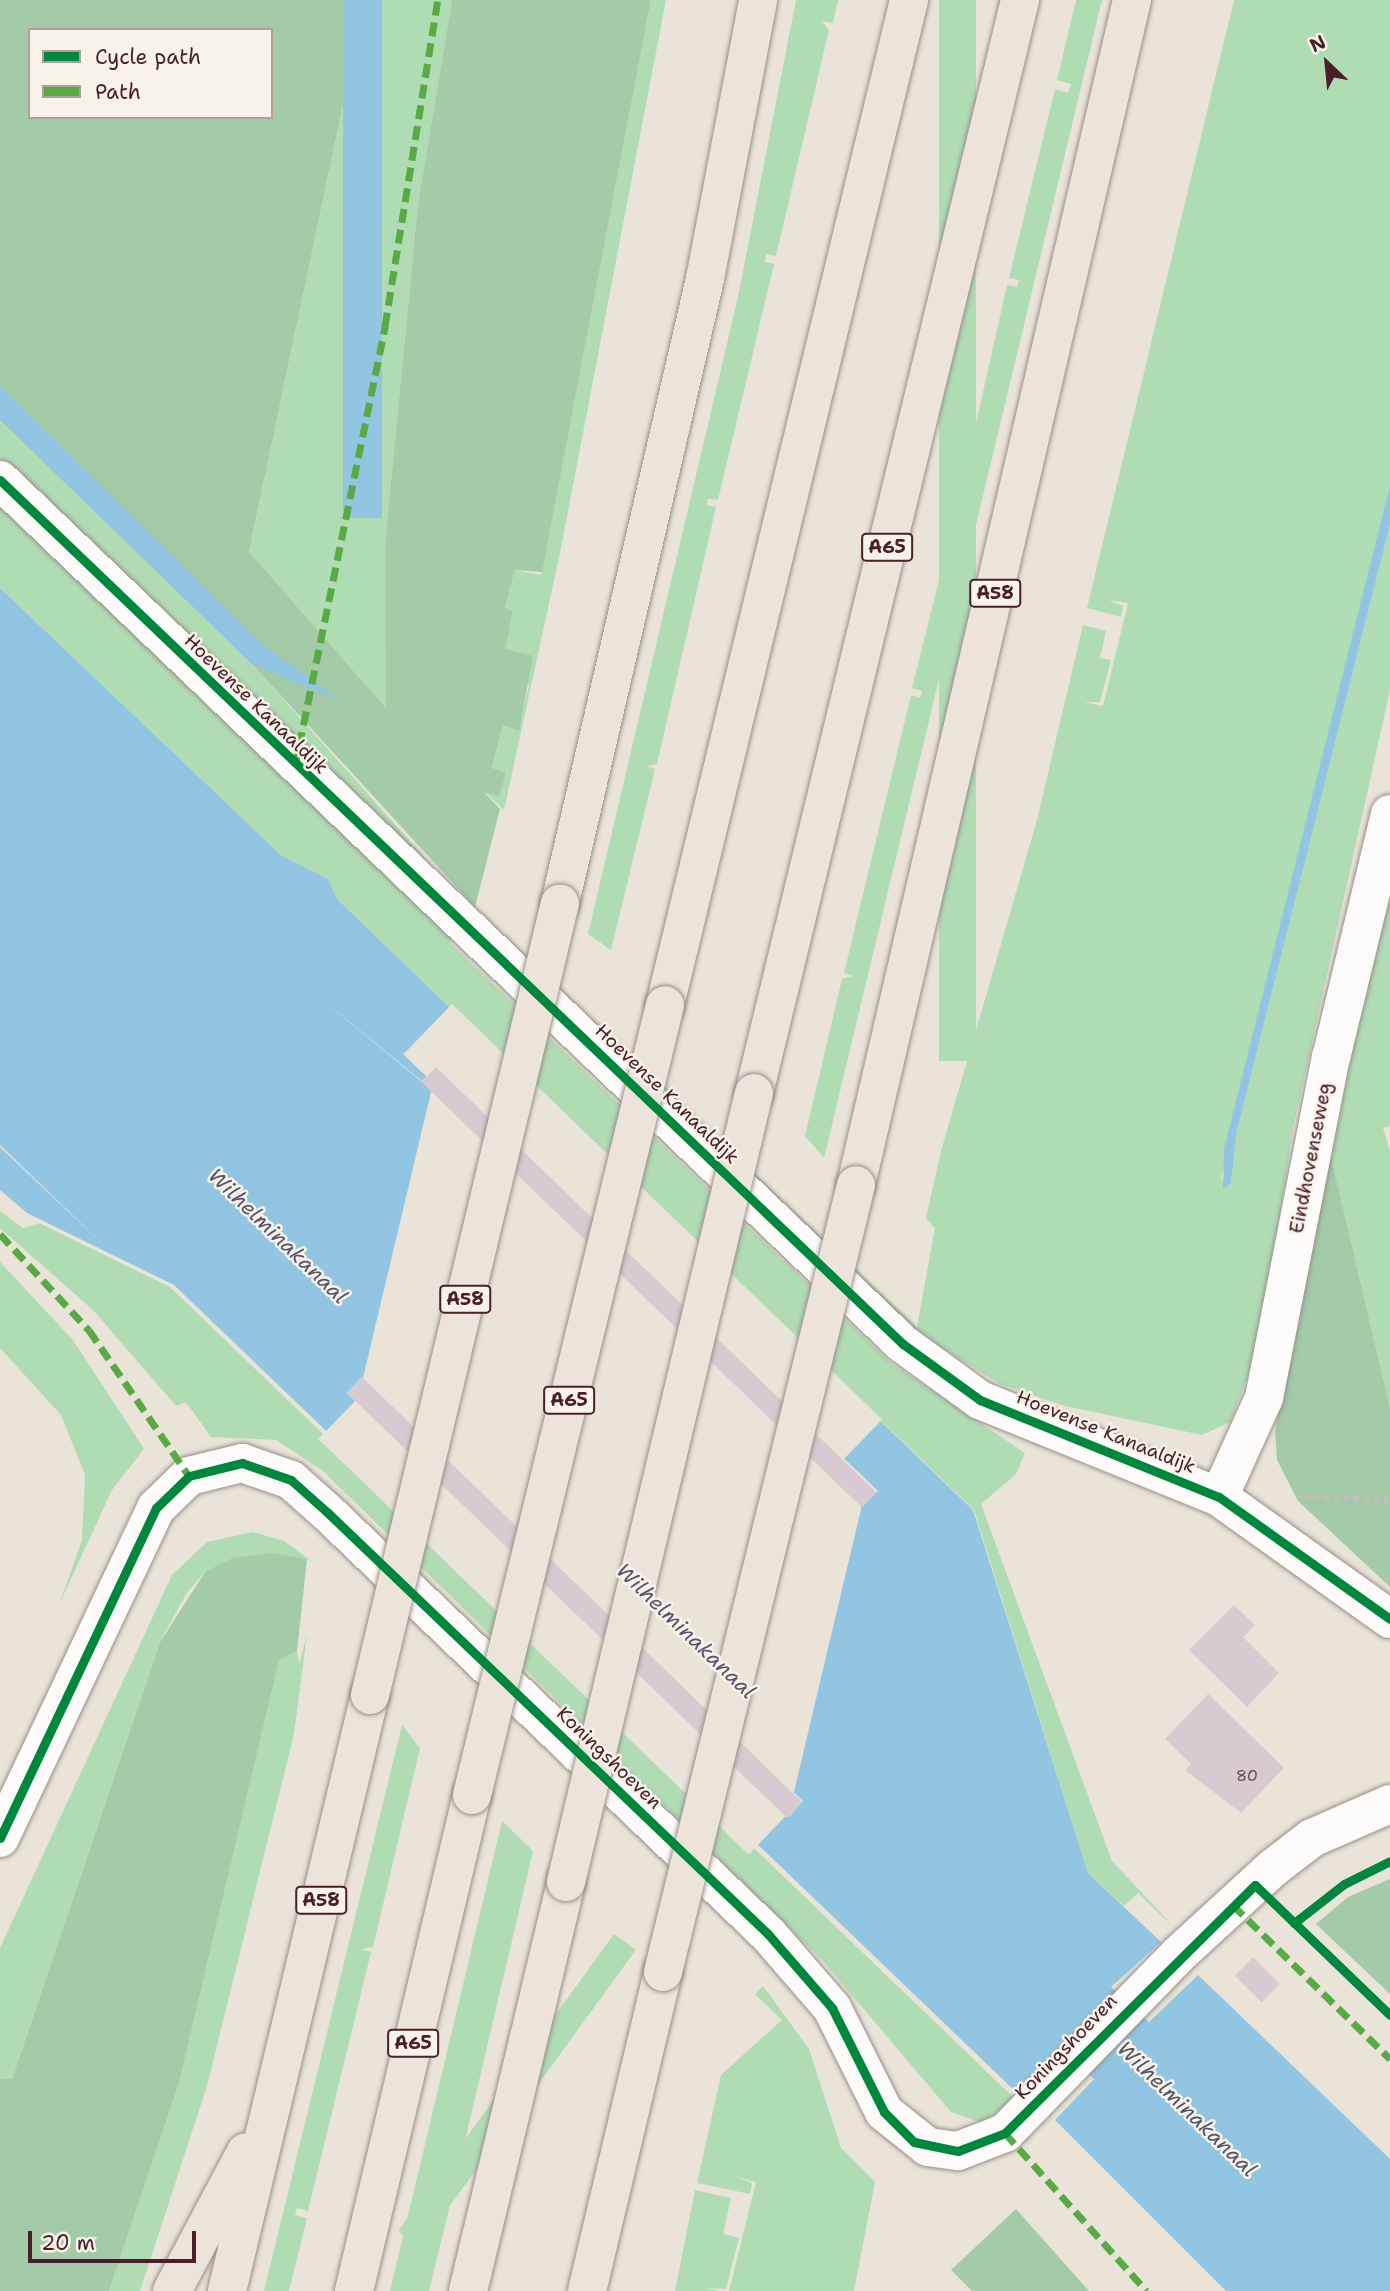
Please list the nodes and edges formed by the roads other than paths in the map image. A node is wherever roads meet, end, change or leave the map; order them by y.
1 (758, 0) edge
2 (909, 0) edge
3 (1020, 0) edge
4 (1132, 0) edge
5 (0, 480) edge
6 (1390, 814) edge
7 (1219, 1497) junction
8 (1390, 1619) edge
9 (1390, 1804) edge
10 (0, 1838) edge
11 (272, 2104) junction
12 (172, 2291) edge
13 (227, 2291) edge
14 (354, 2291) edge
15 (467, 2291) edge
16 (587, 2291) edge

1 - 11 highway, A58, bridge
2 - 14 highway, A65, bridge
3 - 15 highway, A65, bridge
4 - 16 highway, A58, bridge
5 - 7 street, Hoevense Kanaaldijk
6 - 7 street, Eindhovenseweg
7 - 8 street, Hoevense Kanaaldijk
9 - 10 street, Koningshoeven
11 - 12 highway, A58
11 - 13 highway, A58

